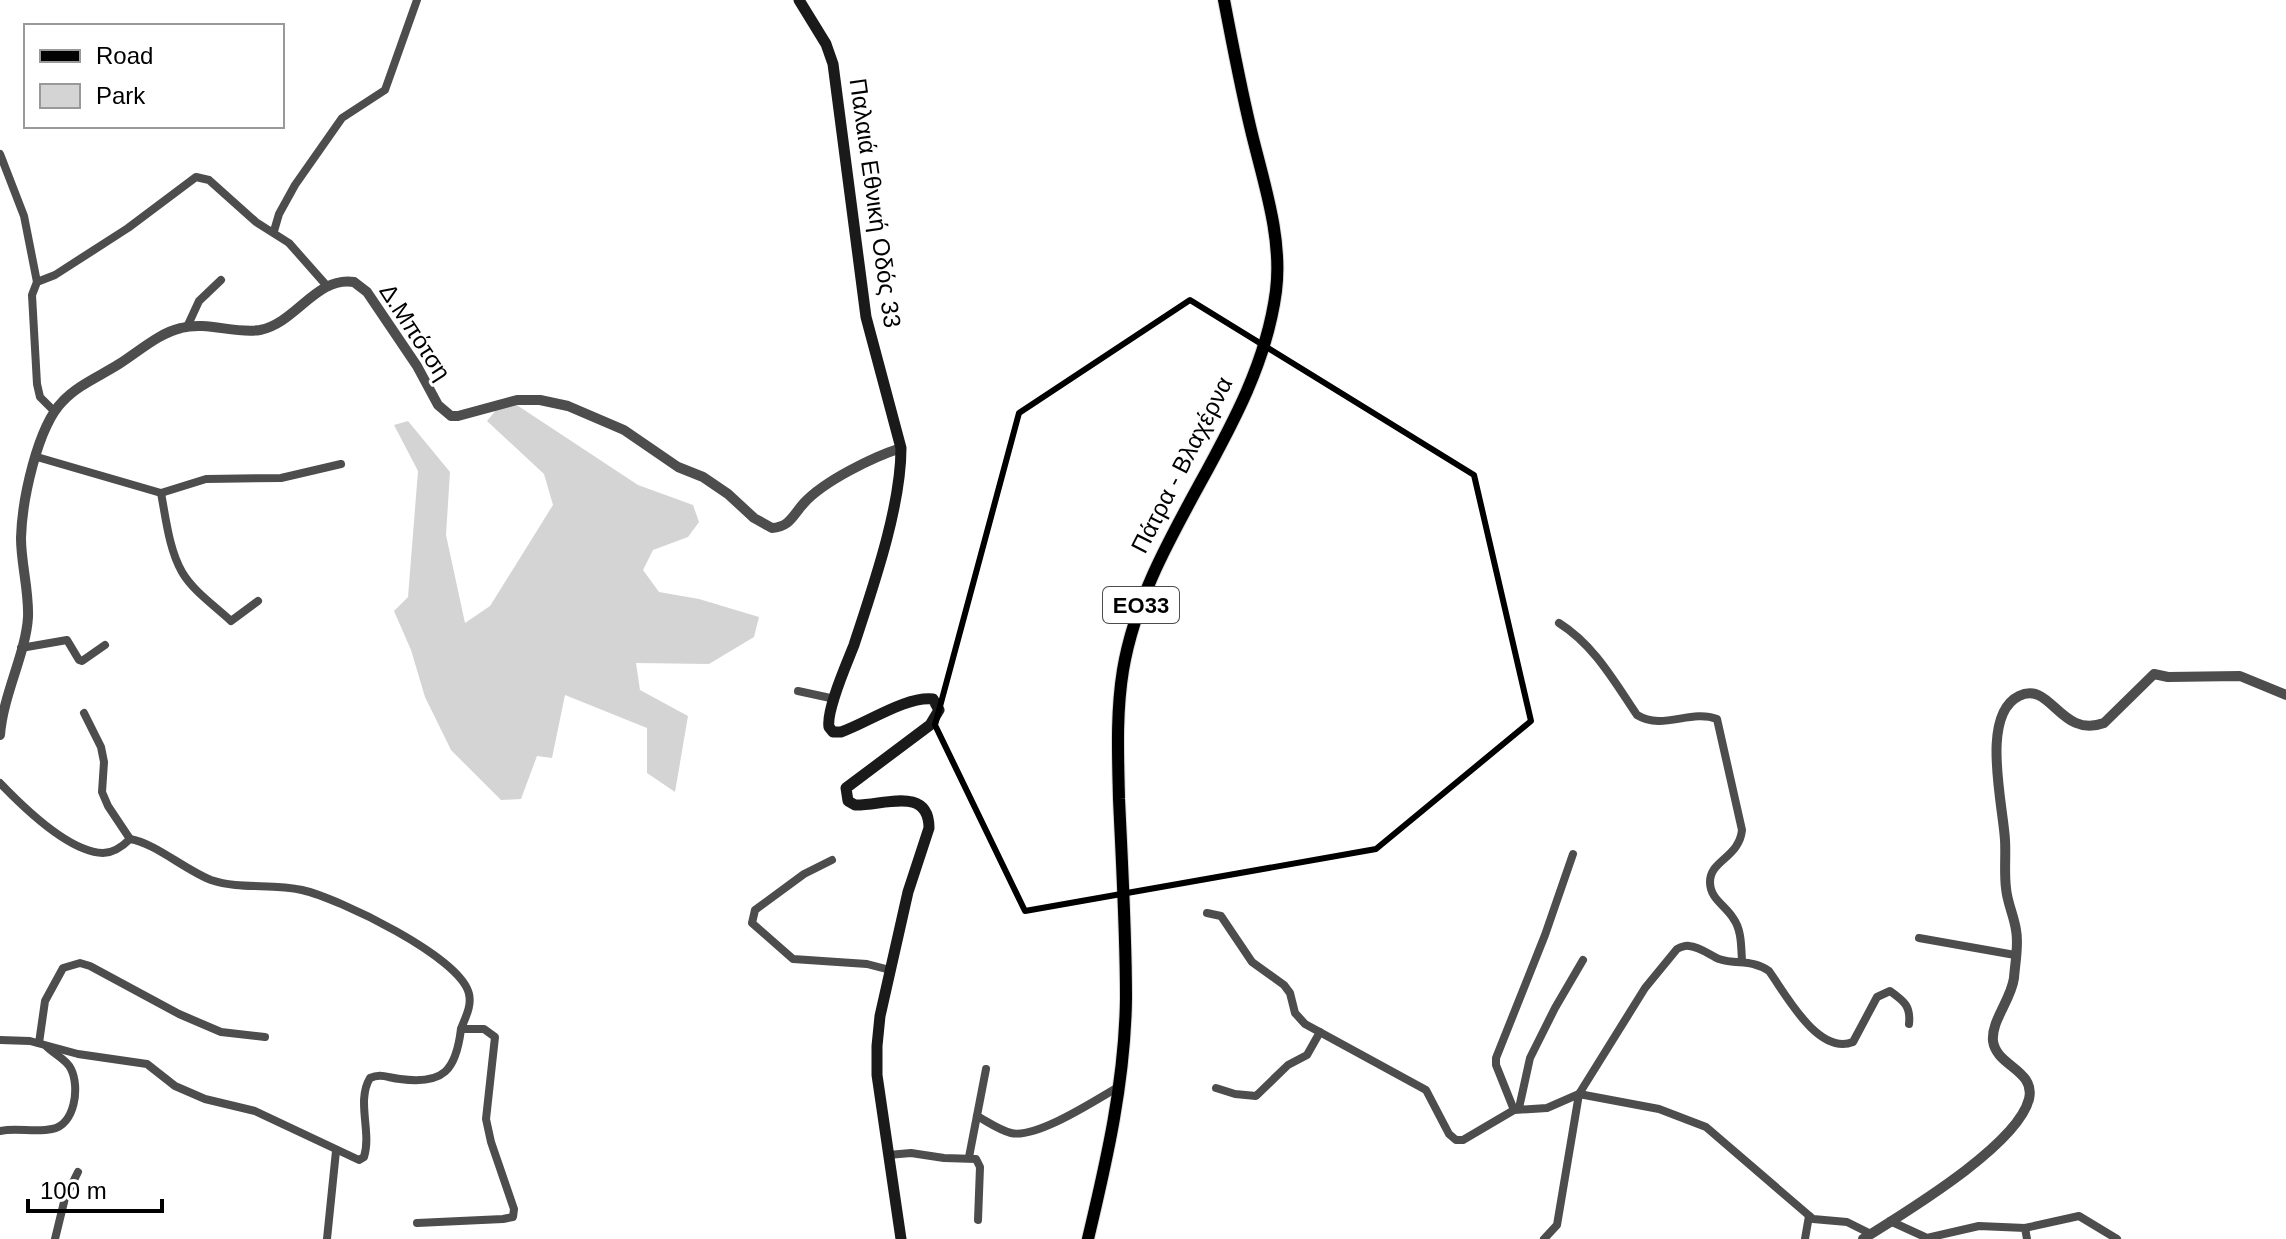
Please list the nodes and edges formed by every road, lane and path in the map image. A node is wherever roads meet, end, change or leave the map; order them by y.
1 (417, 0) edge
2 (799, 0) edge
3 (1224, 0) edge
4 (0, 154) edge
5 (274, 231) junction
6 (221, 280) dead end
7 (37, 282) junction
8 (327, 286) junction
9 (187, 327) junction
10 (54, 411) junction
11 (901, 448) junction
12 (37, 457) junction
13 (341, 464) dead end
14 (161, 493) junction
15 (258, 601) dead end
16 (1559, 623) dead end
17 (105, 645) dead end
18 (21, 648) junction
19 (798, 691) dead end
20 (2286, 695) edge
21 (835, 699) junction
22 (84, 713) dead end
23 (0, 735) edge
24 (0, 783) edge
25 (130, 839) junction
26 (1573, 854) dead end
27 (832, 860) dead end
28 (1207, 913) dead end
29 (1919, 938) dead end
30 (2015, 955) junction
31 (1583, 960) dead end
32 (1742, 961) junction
33 (890, 970) junction
34 (1909, 1024) dead end
35 (461, 1029) junction
36 (1320, 1032) junction
37 (265, 1037) dead end
38 (0, 1040) edge
39 (42, 1044) junction
40 (986, 1069) dead end
41 (1120, 1085) junction
42 (1216, 1088) dead end
43 (1579, 1094) junction
44 (1516, 1109) junction
45 (977, 1116) junction
46 (0, 1131) edge
47 (336, 1151) junction
48 (888, 1155) junction
49 (969, 1157) junction
50 (78, 1172) dead end
51 (1809, 1216) junction
52 (978, 1220) dead end
53 (1890, 1221) junction
54 (417, 1223) dead end
55 (2025, 1228) junction
56 (1867, 1237) edge
57 (55, 1239) edge
58 (327, 1239) edge
59 (901, 1239) edge
60 (1088, 1239) edge
61 (1544, 1239) edge
62 (1805, 1239) edge
63 (2027, 1239) edge
64 (2117, 1239) edge

1 - 5 street
2 - 11 main road, Παλαιά Εθνική Οδός 33
3 - 41 main road, Πάτρα - Βλαχέρνα / ΕΟ33
4 - 7 street
5 - 7 street
5 - 8 street
6 - 9 street
7 - 10 street
8 - 9 street
8 - 11 street, Δ.Μπότση
9 - 10 street
10 - 12 street
11 - 21 main road, Παλαιά Εθνική Οδός 33
12 - 14 street
12 - 18 street
13 - 14 street
14 - 15 street
16 - 32 street
17 - 18 street
18 - 23 street
19 - 21 street
20 - 30 street
21 - 33 main road, Παλαιά Εθνική Οδός 33
22 - 25 street
24 - 25 street
25 - 35 street
26 - 44 street
27 - 33 street
28 - 36 street
29 - 30 street
30 - 53 street
31 - 44 street
32 - 34 street
32 - 43 street
33 - 48 main road, Παλαιά Εθνική Οδός 33
35 - 47 street
35 - 54 street
36 - 42 street
36 - 44 street
37 - 39 street
38 - 39 street
39 - 46 street
39 - 47 street
40 - 45 street
41 - 45 street
41 - 60 main road, Πάτρα - Βλαχέρνα / ΕΟ33
43 - 44 street
43 - 51 street
43 - 61 street
45 - 49 street
47 - 58 street
48 - 49 street
48 - 59 main road, Παλαιά Εθνική Οδός 33
49 - 52 street
50 - 57 street
51 - 56 street
51 - 62 street
53 - 55 street
53 - 56 street
55 - 63 street
55 - 64 street

